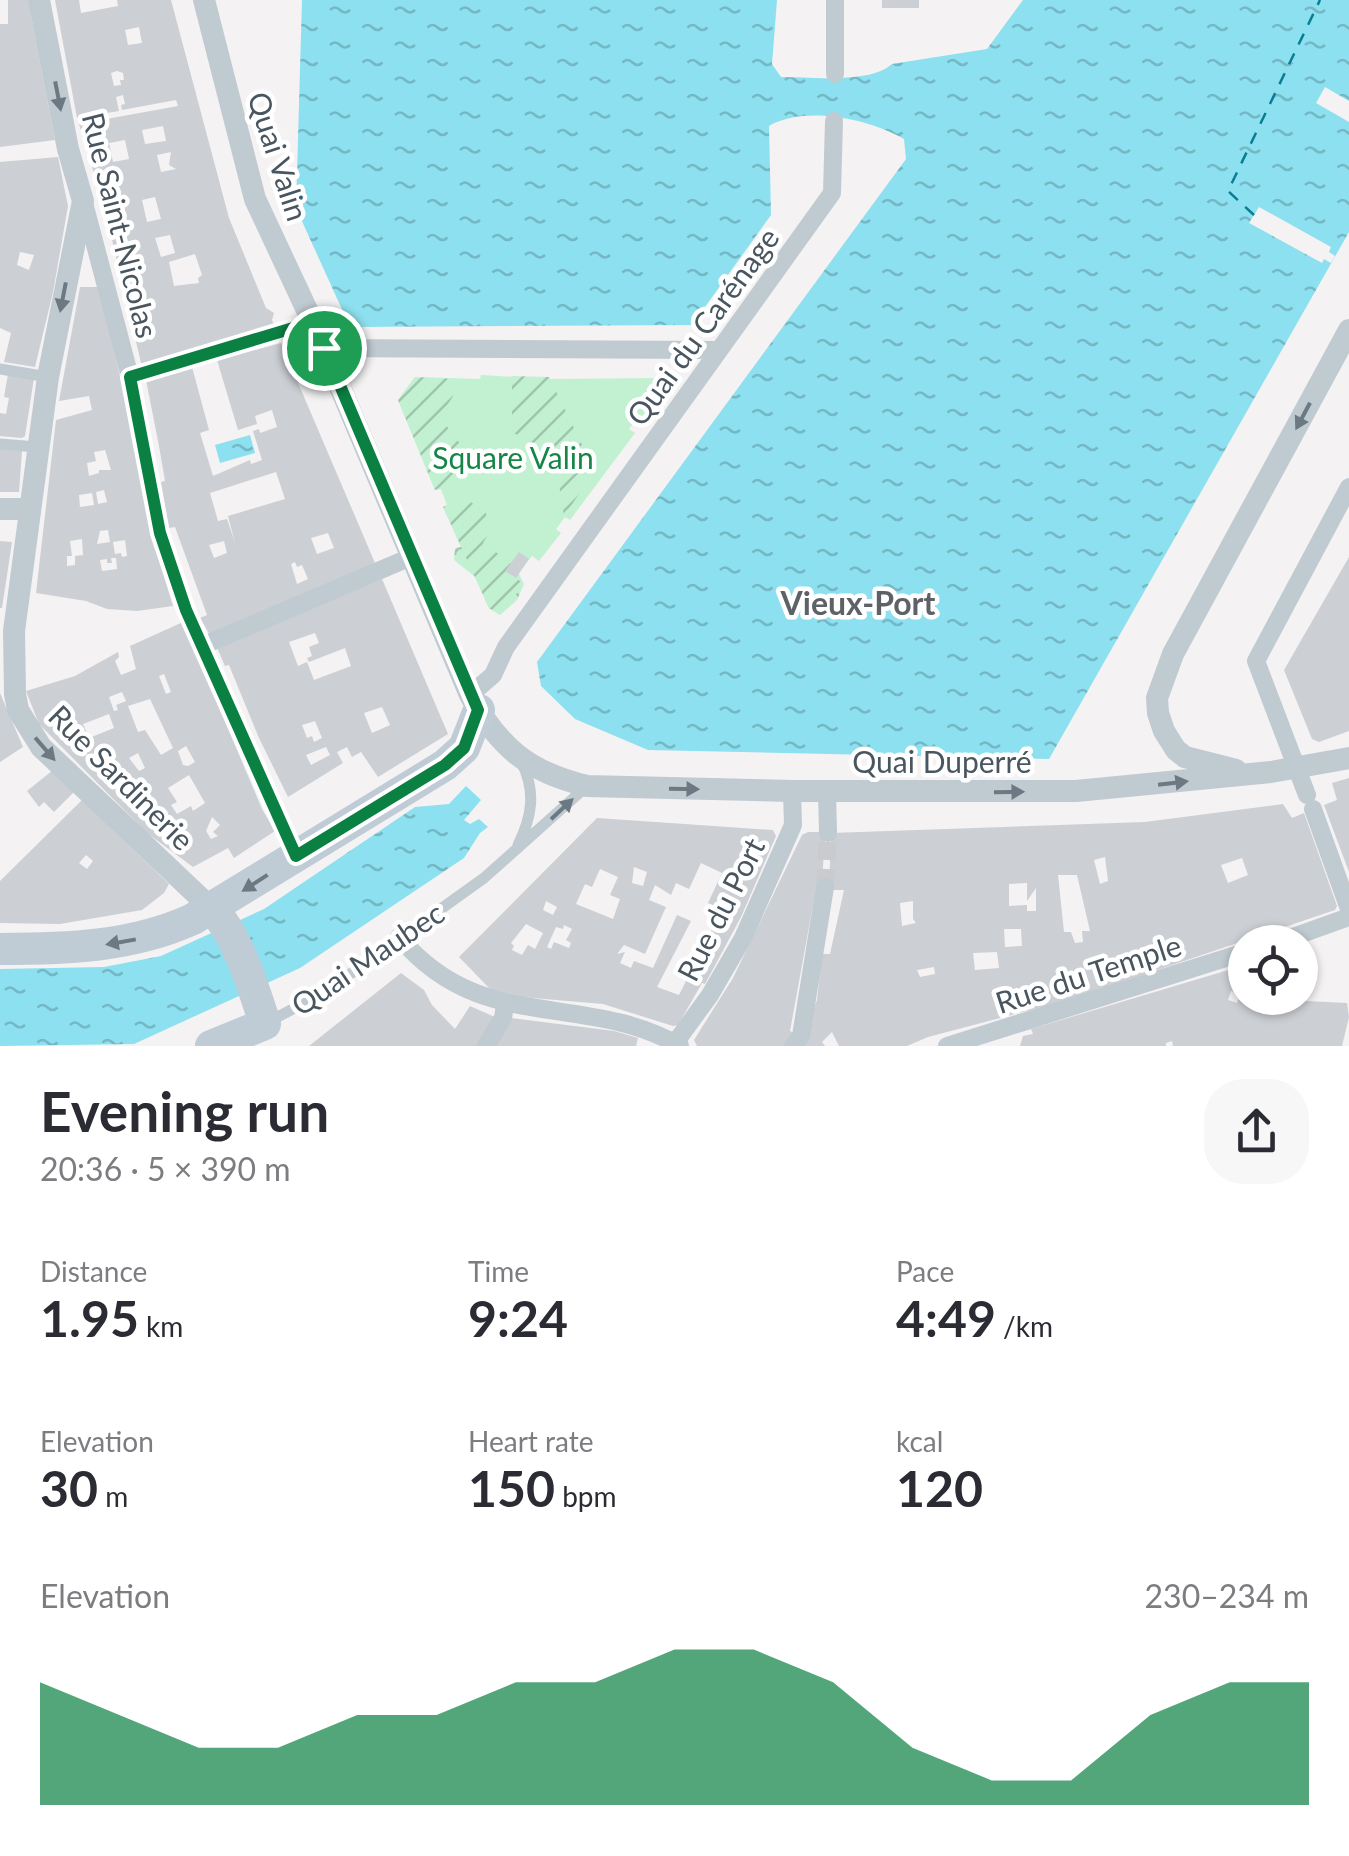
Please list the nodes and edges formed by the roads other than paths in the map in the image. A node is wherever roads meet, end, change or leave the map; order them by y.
1 (40, 0) edge
2 (204, 0) edge
3 (836, 0) edge
4 (835, 74) dead end
5 (834, 120) dead end
6 (84, 201) junction
7 (313, 322) junction
8 (1349, 330) edge
9 (324, 348) junction
10 (717, 350) junction
11 (0, 369) edge
12 (130, 377) junction
13 (48, 378) junction
14 (0, 444) edge
15 (37, 447) junction
16 (1349, 487) edge
17 (0, 509) edge
18 (28, 509) junction
19 (411, 557) junction
20 (202, 646) junction
21 (474, 702) junction
22 (518, 756) junction
23 (1349, 758) edge
24 (1294, 764) junction
25 (1250, 774) junction
26 (586, 786) junction
27 (827, 791) junction
28 (792, 792) junction
29 (828, 833) tunnel mouth
30 (514, 854) junction
31 (296, 856) junction
32 (825, 887) tunnel mouth
33 (1349, 909) edge
34 (217, 914) junction
35 (1349, 918) edge
36 (1318, 929) edge
37 (399, 937) junction
38 (0, 949) edge
39 (1228, 956) edge
40 (505, 1005) junction
41 (264, 1022) edge
42 (1005, 1038) edge
43 (670, 1043) edge
44 (211, 1046) edge
45 (486, 1046) edge
46 (793, 1046) edge
47 (947, 1046) edge

1 -> 6 street, Rue Saint-Nicolas
2 - 7 street, Quai Valin
3 - 4 street
5 - 10 street, Quai du Carénage
6 - 12 street, Rue Saint-Nicolas
6 -> 13 street, Rue Sardinerie
7 - 9 street, Quai Valin
7 - 12 street
8 -> 25 street
9 - 10 street
9 - 19 street, Quai Valin
10 - 21 street, Quai du Carénage
11 - 13 lane
12 - 20 street, Rue Saint-Nicolas
13 - 15 street, Rue Sardinerie
14 - 15 lane
15 - 18 street, Rue Sardinerie
16 - 24 street
17 - 18 street
18 -> 34 street, Rue Sardinerie
19 - 20 street
19 - 21 street, Quai Valin
20 - 31 street, Rue Saint-Nicolas
21 - 22 street, Quai Valin
21 - 31 main road
22 - 26 street, Quai Duperré
22 - 30 lane
23 - 24 street, Quai Duperré
24 - 25 street, Quai Duperré
24 - 33 street
27 -> 25 street, Quai Duperré
26 -> 28 street, Quai Duperré
30 -> 26 lane, Quai Maubec
27 - 28 street, Quai Duperré
27 - 29 street
28 - 43 street, Rue du Port
30 - 37 lane, Quai Maubec
31 -> 34 main road
32 - 46 street
34 -> 38 main road
34 - 41 main road
35 - 36 street
37 - 40 street
37 - 41 lane, Quai Maubec
39 - 42 street, Rue du Temple
40 - 43 street
40 - 45 street
41 - 44 main road, Quai Maubec
42 - 47 street, Rue du Temple

